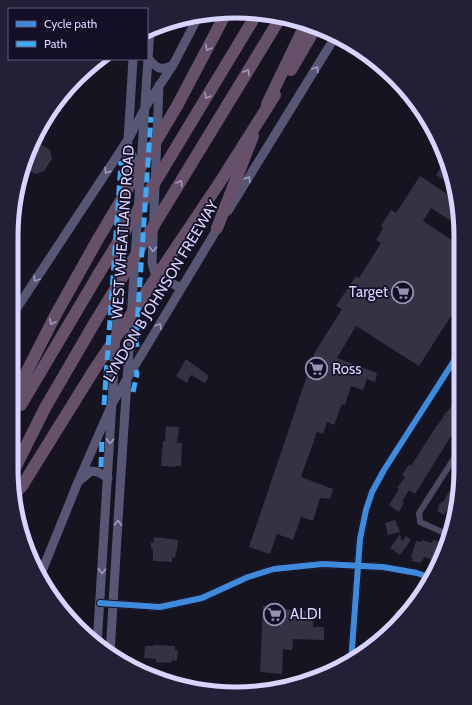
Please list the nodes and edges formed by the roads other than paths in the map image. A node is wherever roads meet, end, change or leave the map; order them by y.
1 (223, 18) edge
2 (254, 19) edge
3 (196, 22) edge
4 (278, 22) edge
5 (303, 29) edge
6 (313, 33) edge
7 (149, 36) edge
8 (333, 40) edge
9 (148, 58) joint
10 (133, 60) edge
11 (148, 60) edge
12 (173, 65) junction
13 (160, 84) junction
14 (146, 106) junction
15 (129, 138) junction
16 (124, 152) junction
17 (140, 184) junction
18 (217, 228) junction
19 (182, 288) junction
20 (18, 307) edge
21 (118, 314) junction
22 (129, 356) junction
23 (138, 360) junction
24 (454, 361) edge
25 (127, 378) junction
26 (18, 399) edge
27 (113, 402) junction
28 (18, 411) edge
29 (454, 458) edge
30 (18, 462) edge
31 (108, 478) junction
32 (78, 482) junction
33 (19, 490) edge
34 (444, 533) edge
35 (357, 566) junction
36 (43, 570) edge
37 (426, 577) edge
38 (100, 603) junction
39 (114, 604) junction
40 (98, 638) edge
41 (111, 647) edge
42 (351, 654) edge

1 -> 26 highway, bridge
2 -> 28 highway, bridge
3 - 12 main road
30 -> 4 highway, bridge
5 - 18 highway
6 - 33 highway, bridge
7 - 9 main road, WEST WHEATLAND ROAD
18 -> 8 main road, LYNDON B JOHNSON FREEWAY
9 - 12 main road
10 - 15 main road, WEST WHEATLAND ROAD
11 - 14 main road, WEST WHEATLAND ROAD
12 - 13 main road
13 - 14 main road
13 -> 19 main road
14 - 15 main road
14 - 17 main road, WEST WHEATLAND ROAD
15 - 16 main road, WEST WHEATLAND ROAD
16 - 17 main road
16 -> 20 main road
16 - 21 main road, WEST WHEATLAND ROAD
17 - 22 main road, WEST WHEATLAND ROAD
18 - 19 main road, LYNDON B JOHNSON FREEWAY
23 -> 19 main road, LYNDON B JOHNSON FREEWAY
21 - 22 main road
21 - 27 main road, WEST WHEATLAND ROAD
22 - 23 main road
22 - 25 main road, WEST WHEATLAND ROAD
23 - 25 main road, LYNDON B JOHNSON FREEWAY
24 - 35 street
25 - 27 main road, LYNDON B JOHNSON FREEWAY
39 -> 25 main road, WEST WHEATLAND ROAD
27 -> 31 main road, WEST WHEATLAND ROAD
27 - 32 main road, LYNDON B JOHNSON FREEWAY
29 - 34 street
31 - 32 main road
31 -> 38 main road, WEST WHEATLAND ROAD
32 - 36 main road, LYNDON B JOHNSON FREEWAY
35 - 37 street
35 - 39 street
35 - 42 street
38 - 39 street
38 - 40 main road, WEST WHEATLAND ROAD
39 - 41 main road, WEST WHEATLAND ROAD

